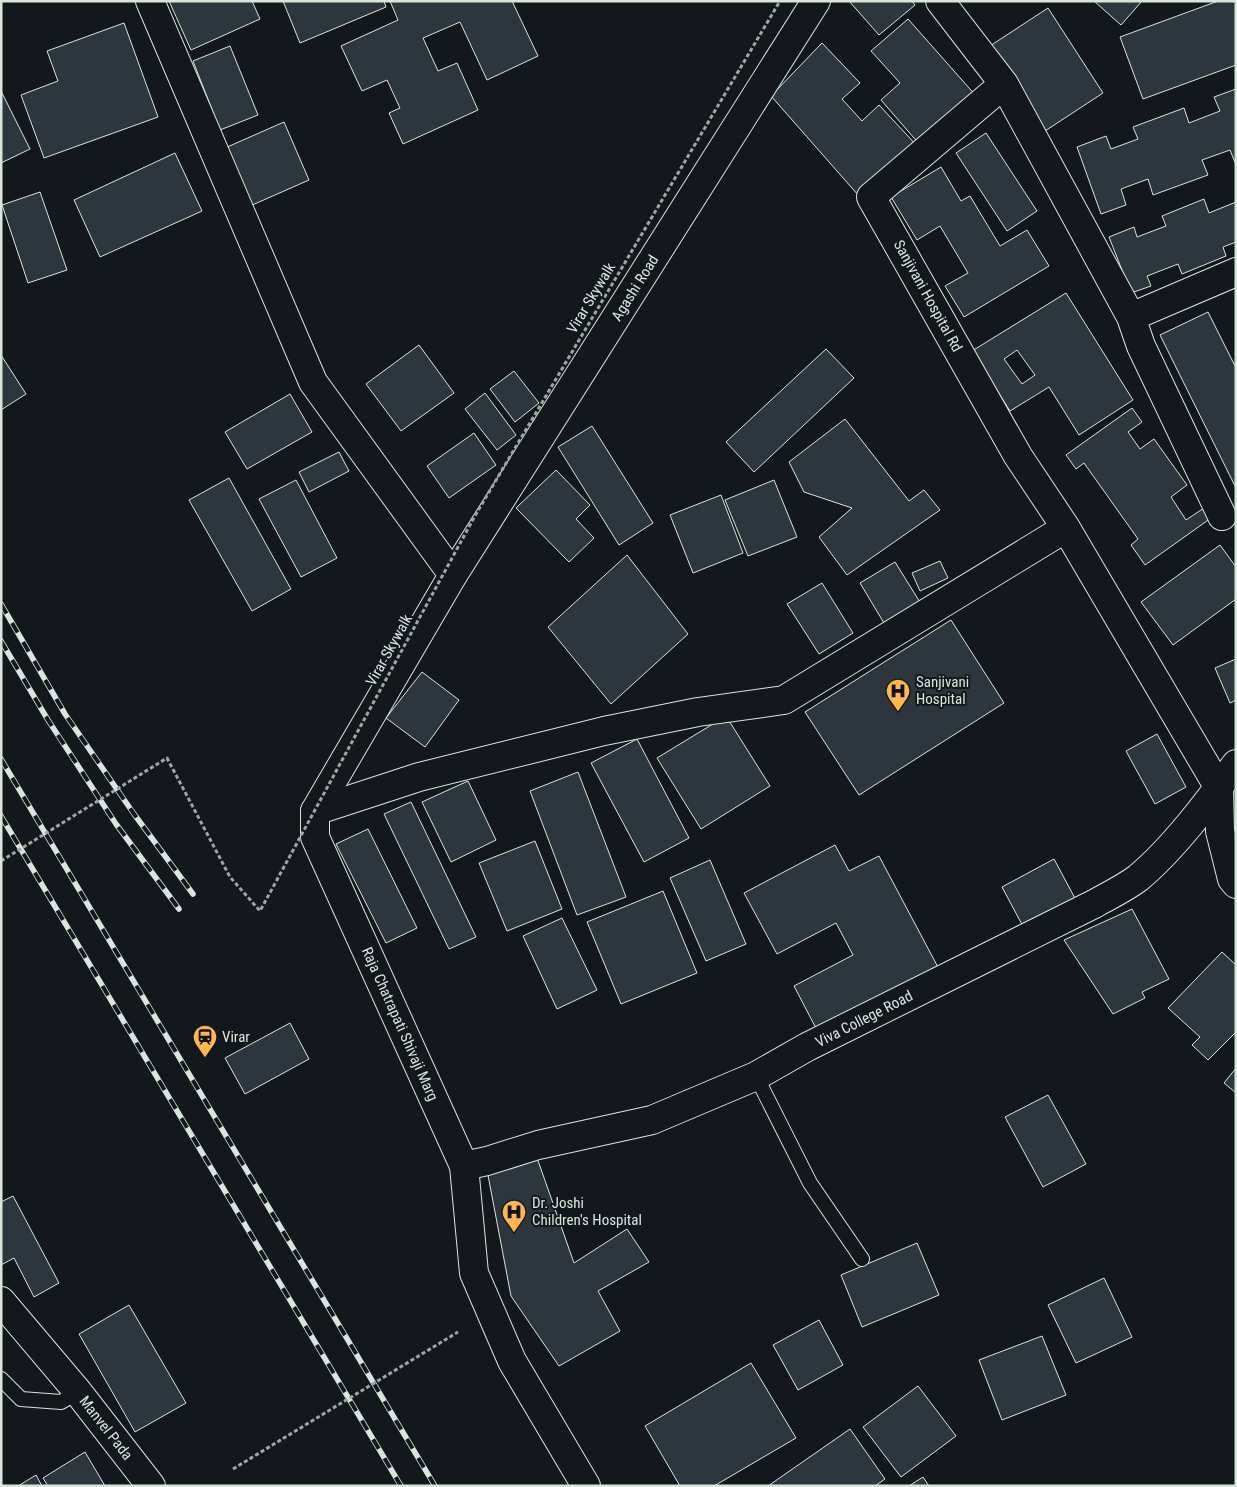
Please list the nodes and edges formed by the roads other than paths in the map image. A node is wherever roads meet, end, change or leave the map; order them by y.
1 (150, 1) edge
2 (816, 1) edge
3 (940, 1) edge
4 (1004, 84) junction
5 (1236, 272) edge
6 (1131, 317) junction
7 (1222, 516) dead end
8 (1058, 532) junction
9 (453, 575) junction
10 (1236, 764) edge
11 (1219, 788) junction
12 (315, 811) junction
13 (1236, 884) edge
14 (756, 1076) junction
15 (464, 1166) junction
16 (862, 1259) dead end
17 (1, 1301) edge
18 (1, 1379) edge
19 (78, 1392) junction
20 (151, 1486) edge
21 (586, 1486) edge

1 - 9 street
2 - 9 street, Agashi Road
3 - 4 street
4 - 6 street
4 - 8 street, Sanjivani Hospital Rd
5 - 6 street
6 - 7 street
8 - 11 street
8 - 12 street
9 - 12 street
10 - 11 street, Viva College Road
11 - 13 street
11 - 14 street, Viva College Road
12 - 15 street, Raja Chatrapati Shivaji Marg
14 - 15 street, Viva College Road
14 - 16 lane
15 - 21 street, Raja Chatrapati Shivaji Marg
17 - 19 street
18 - 19 lane, Manvel Pada
19 - 20 street, Manvel Pada

